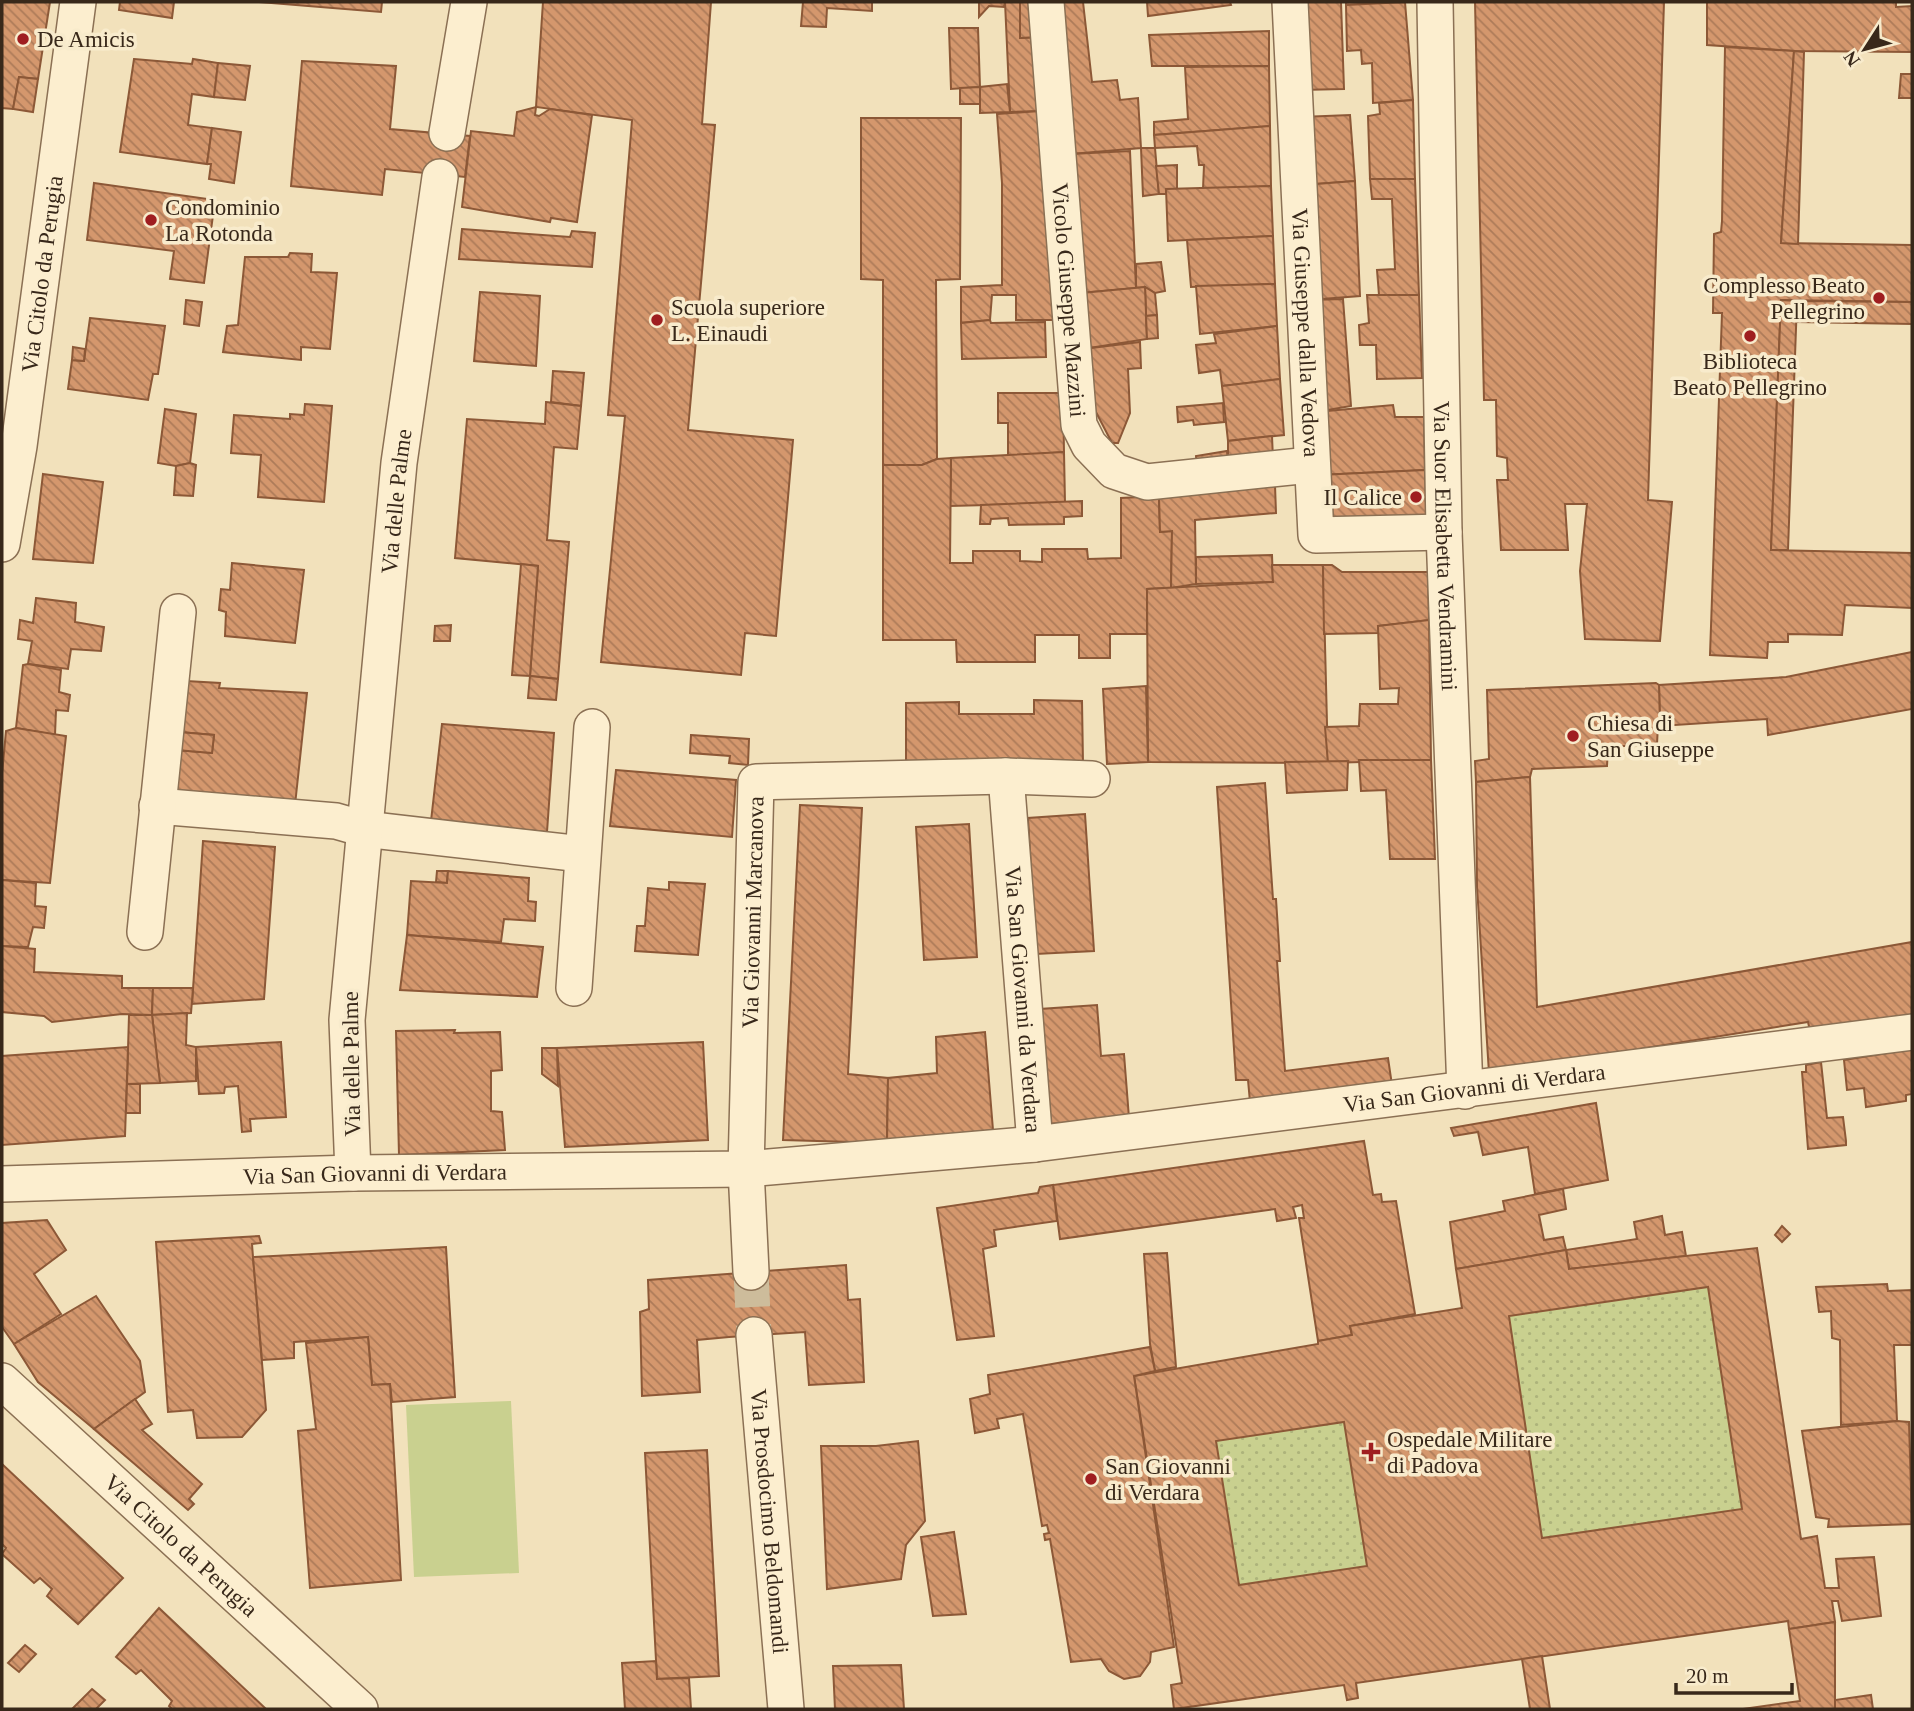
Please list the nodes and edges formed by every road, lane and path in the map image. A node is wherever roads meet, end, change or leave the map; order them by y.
1 (78, 2) edge
2 (469, 2) edge
3 (1046, 2) edge
4 (1290, 2) edge
5 (1434, 2) edge
6 (449, 118) dead end
7 (440, 177) dead end
8 (1310, 465) junction
9 (1444, 532) junction
10 (2, 544) edge
11 (178, 612) dead end
12 (592, 727) dead end
13 (1006, 776) junction
14 (1092, 779) dead end
15 (158, 806) junction
16 (364, 829) junction
17 (582, 854) junction
18 (145, 932) dead end
19 (575, 988) dead end
20 (1912, 1032) edge
21 (1465, 1091) junction
22 (1035, 1144) junction
23 (746, 1169) junction
24 (353, 1172) junction
25 (2, 1184) edge
26 (751, 1272) tunnel mouth
27 (754, 1335) tunnel mouth
28 (2, 1381) edge
29 (360, 1709) edge
30 (786, 1709) edge

1 - 10 street, Via Citolo da Perugia
2 - 6 street
3 - 8 street, Vicolo Giuseppe Mazzini
4 - 8 street, Via Giuseppe dalla Vedova
5 - 9 street, Via Suor Elisabetta Vendramini
7 - 16 street, Via delle Palme
8 - 9 street, Via Giuseppe dalla Vedova
9 - 21 street, Via Suor Elisabetta Vendramini
11 - 15 street
12 - 17 street
13 - 14 street, Via Giovanni Marcanova
13 - 22 street, Via San Giovanni da Verdara
13 - 23 street, Via Giovanni Marcanova
15 - 16 street
15 - 18 street
16 - 17 street
16 - 24 street, Via delle Palme
17 - 19 street
20 - 21 street, Via San Giovanni di Verdara
21 - 22 street, Via San Giovanni di Verdara
22 - 23 street, Via San Giovanni da Verdara
23 - 24 street, Via San Giovanni di Verdara
23 - 26 street
24 - 25 street, Via San Giovanni di Verdara
27 - 30 street, Via Prosdocimo Beldomandi
28 - 29 street, Via Citolo da Perugia

